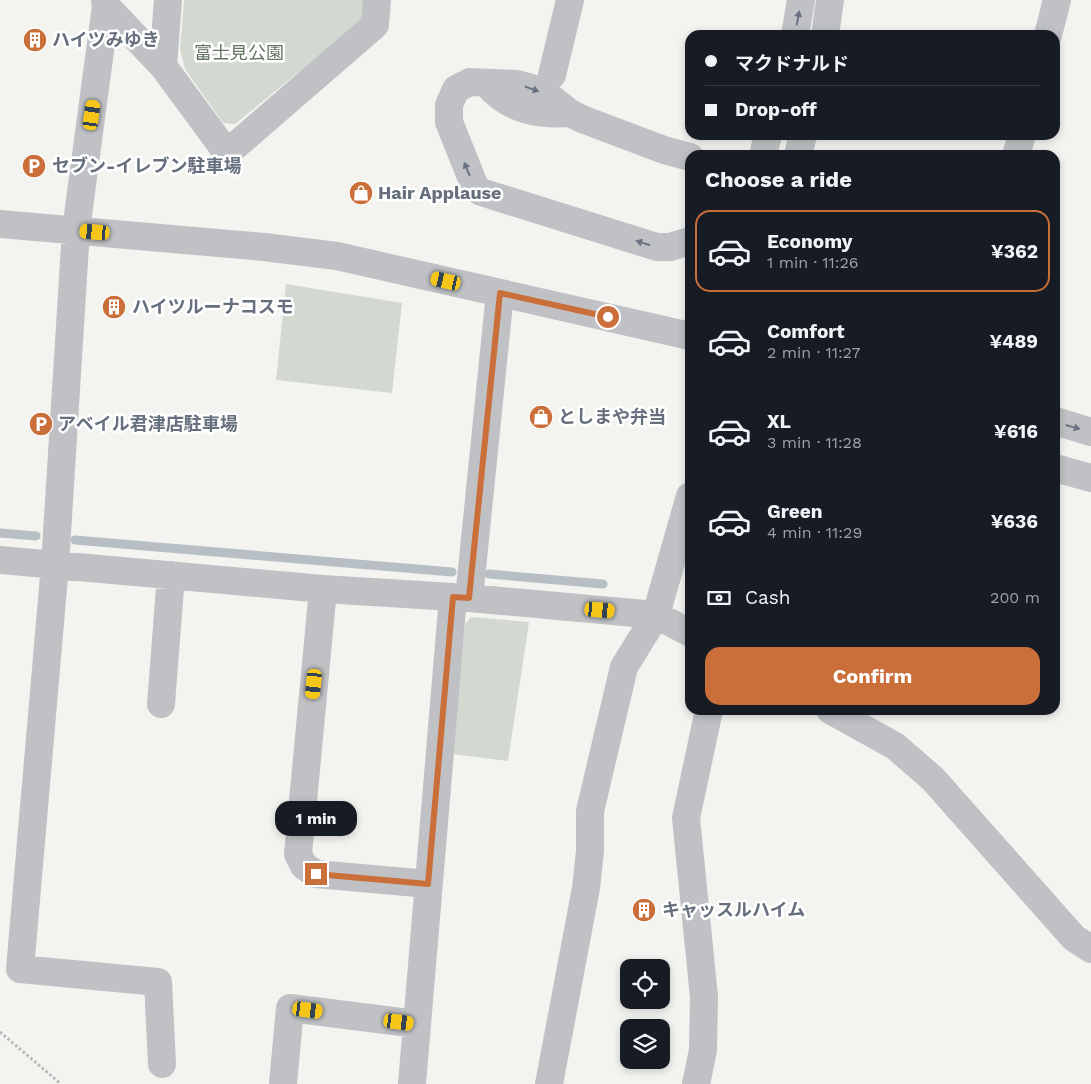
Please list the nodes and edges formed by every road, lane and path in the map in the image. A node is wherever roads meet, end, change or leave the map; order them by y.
1 (168, 0) edge
2 (377, 0) edge
3 (570, 0) edge
4 (801, 0) edge
5 (830, 0) edge
6 (1057, 0) edge
7 (105, 3) edge
8 (796, 30) edge
9 (826, 30) edge
10 (1049, 30) edge
11 (163, 66) junction
12 (552, 75) dead end
13 (685, 156) edge
14 (0, 224) edge
15 (76, 230) junction
16 (685, 242) edge
17 (500, 293) junction
18 (685, 335) edge
19 (1060, 423) edge
20 (1091, 432) edge
21 (1060, 469) edge
22 (1091, 478) edge
23 (685, 513) edge
24 (0, 560) edge
25 (55, 565) junction
26 (171, 575) junction
27 (323, 589) junction
28 (461, 597) junction
29 (656, 614) junction
30 (685, 631) edge
31 (161, 704) dead end
32 (708, 715) edge
33 (839, 715) edge
34 (428, 884) junction
35 (1091, 949) edge
36 (417, 1024) junction
37 (0, 1032) edge
38 (162, 1064) dead end
39 (61, 1084) edge
40 (283, 1084) edge
41 (412, 1084) edge
42 (549, 1084) edge
43 (696, 1084) edge

1 - 11 street
2 - 11 street
3 - 12 street
8 -> 4 street
5 - 9 street
6 - 10 street
7 - 11 street
7 - 15 street
16 -> 13 street
14 - 15 street
15 - 17 street
15 - 25 street
17 - 18 street
17 - 28 street
19 -> 20 street
21 - 22 street
23 - 29 street
24 - 25 street
25 - 26 street
25 - 38 street
26 - 27 street
26 - 31 street
27 - 28 street
27 - 34 street
28 - 29 street
28 - 34 street
29 - 30 street
29 - 42 street
32 - 43 street
33 - 35 street
34 - 36 street
36 - 40 street
36 - 41 street
37 - 39 path

